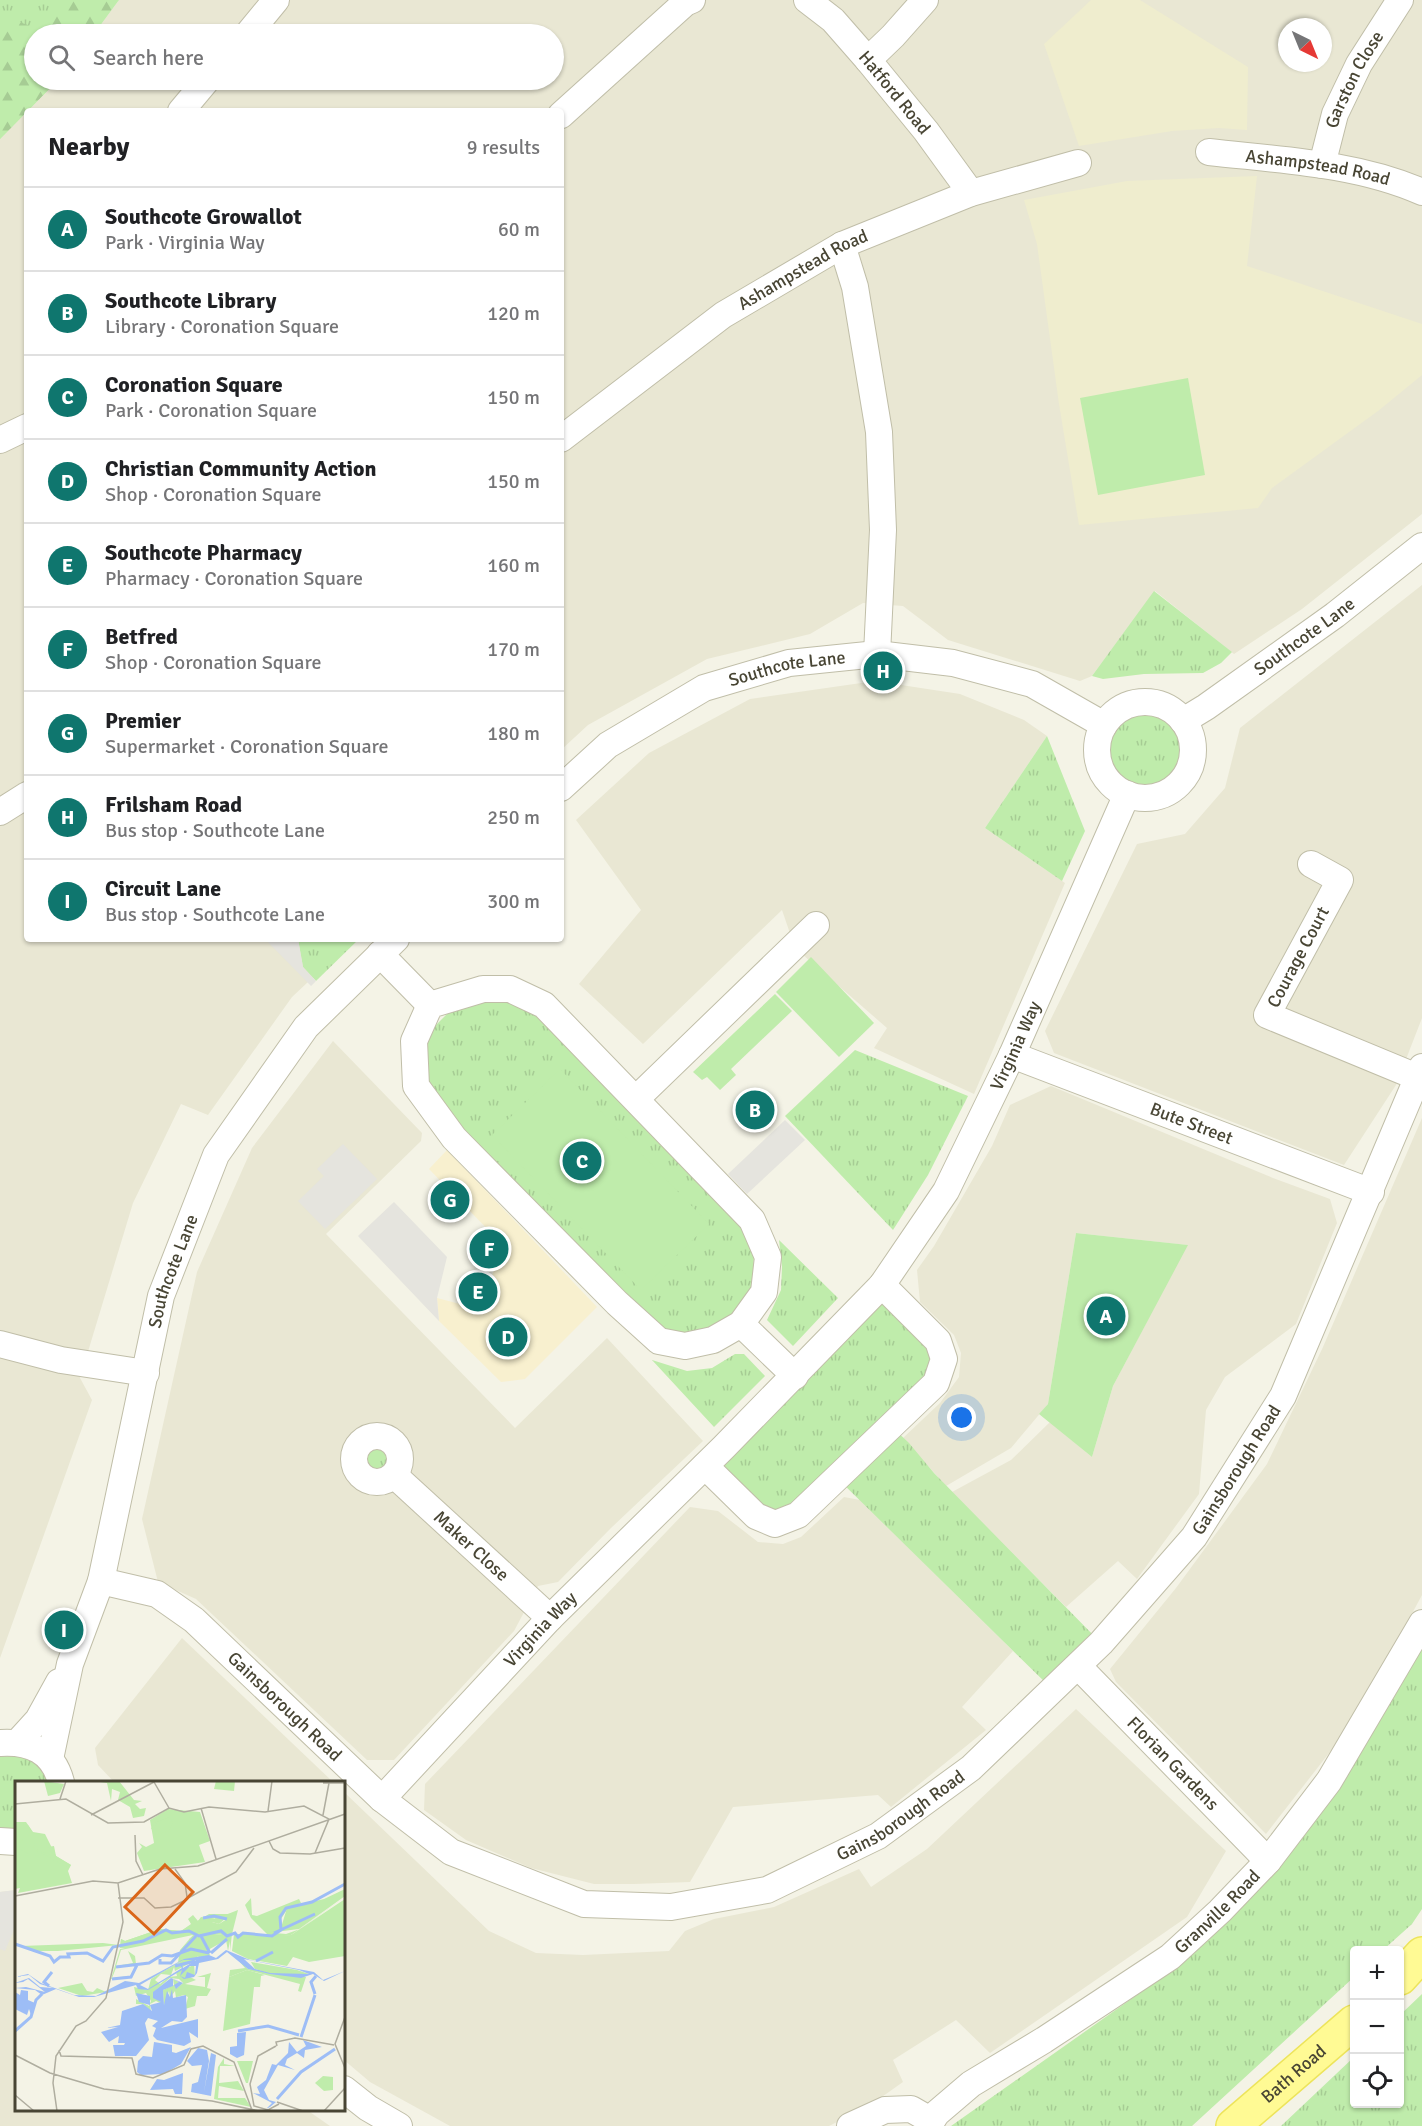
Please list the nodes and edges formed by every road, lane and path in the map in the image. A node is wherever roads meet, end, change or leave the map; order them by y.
1 (276, 0) edge
2 (692, 0) edge
3 (807, 0) edge
4 (925, 0) edge
5 (1400, 0) edge
6 (256, 24) edge
7 (868, 60) junction
8 (199, 90) edge
9 (184, 108) edge
10 (564, 112) edge
11 (1209, 152) dead end
12 (1078, 163) dead end
13 (1322, 165) junction
14 (1422, 192) edge
15 (971, 193) junction
16 (842, 245) junction
17 (24, 428) edge
18 (564, 437) edge
19 (0, 440) edge
20 (1422, 546) edge
21 (877, 654) junction
22 (1183, 721) junction
23 (1104, 725) junction
24 (564, 785) edge
25 (1127, 794) junction
26 (24, 797) edge
27 (0, 812) edge
28 (1311, 864) dead end
29 (816, 925) dead end
30 (388, 946) edge
31 (430, 1005) junction
32 (1012, 1055) junction
33 (1420, 1072) edge
34 (636, 1099) junction
35 (1371, 1192) junction
36 (882, 1285) junction
37 (741, 1324) junction
38 (0, 1344) edge
39 (146, 1373) junction
40 (795, 1376) junction
41 (705, 1466) junction
42 (394, 1475) dead end
43 (101, 1581) junction
44 (550, 1618) junction
45 (1422, 1623) edge
46 (70, 1664) junction
47 (1078, 1666) junction
48 (9, 1743) edge
49 (50, 1759) junction
50 (61, 1781) edge
51 (382, 1799) junction
52 (0, 1841) edge
53 (15, 1842) edge
54 (1268, 1861) junction
55 (1422, 1954) edge
56 (1404, 1974) edge
57 (1350, 2026) edge
58 (345, 2090) edge
59 (930, 2123) edge
60 (399, 2126) edge
61 (850, 2126) edge
62 (1233, 2126) edge

1 - 6 street
2 - 10 street
3 - 7 street, Hatford Road
4 - 7 street
5 - 13 street, Garston Close
7 - 15 street, Hatford Road
8 - 9 street
11 - 13 street, Ashampstead Road
12 - 15 street, Ashampstead Road
13 - 14 street, Ashampstead Road
15 - 16 street, Ashampstead Road
16 - 18 street, Ashampstead Road
16 - 21 street
17 - 19 street
20 - 22 street, Southcote Lane
21 - 23 street, Southcote Lane
21 - 24 street, Southcote Lane
22 - 23 street
22 - 25 street
23 - 25 street
25 - 32 street, Virginia Way
26 - 27 street
28 - 33 street, Courage Court
29 - 34 street
30 - 31 street
30 - 39 street, Southcote Lane
31 - 34 street
31 - 37 street
32 - 35 street, Bute Street
32 - 36 street, Virginia Way
33 - 35 street, Gainsborough Road
34 - 37 street
35 - 47 street, Gainsborough Road
36 - 40 street, Virginia Way
36 - 41 street
37 - 40 street
38 - 39 street
39 - 43 street, Southcote Lane
40 - 41 street, Virginia Way
41 - 44 street, Virginia Way
42 - 44 street, Maker Close
43 - 46 street, Southcote Lane
43 - 51 street, Gainsborough Road
44 - 51 street, Virginia Way
45 - 54 street, Granville Road
46 - 48 street, Southcote Lane
46 - 49 street, Southcote Lane
47 - 51 street, Gainsborough Road
47 - 54 street, Florian Gardens
48 - 49 street
49 - 50 street
52 - 53 street
54 - 59 street, Granville Road
55 - 56 main road
57 - 62 main road, Bath Road
58 - 60 street
59 - 61 street, Granville Road

